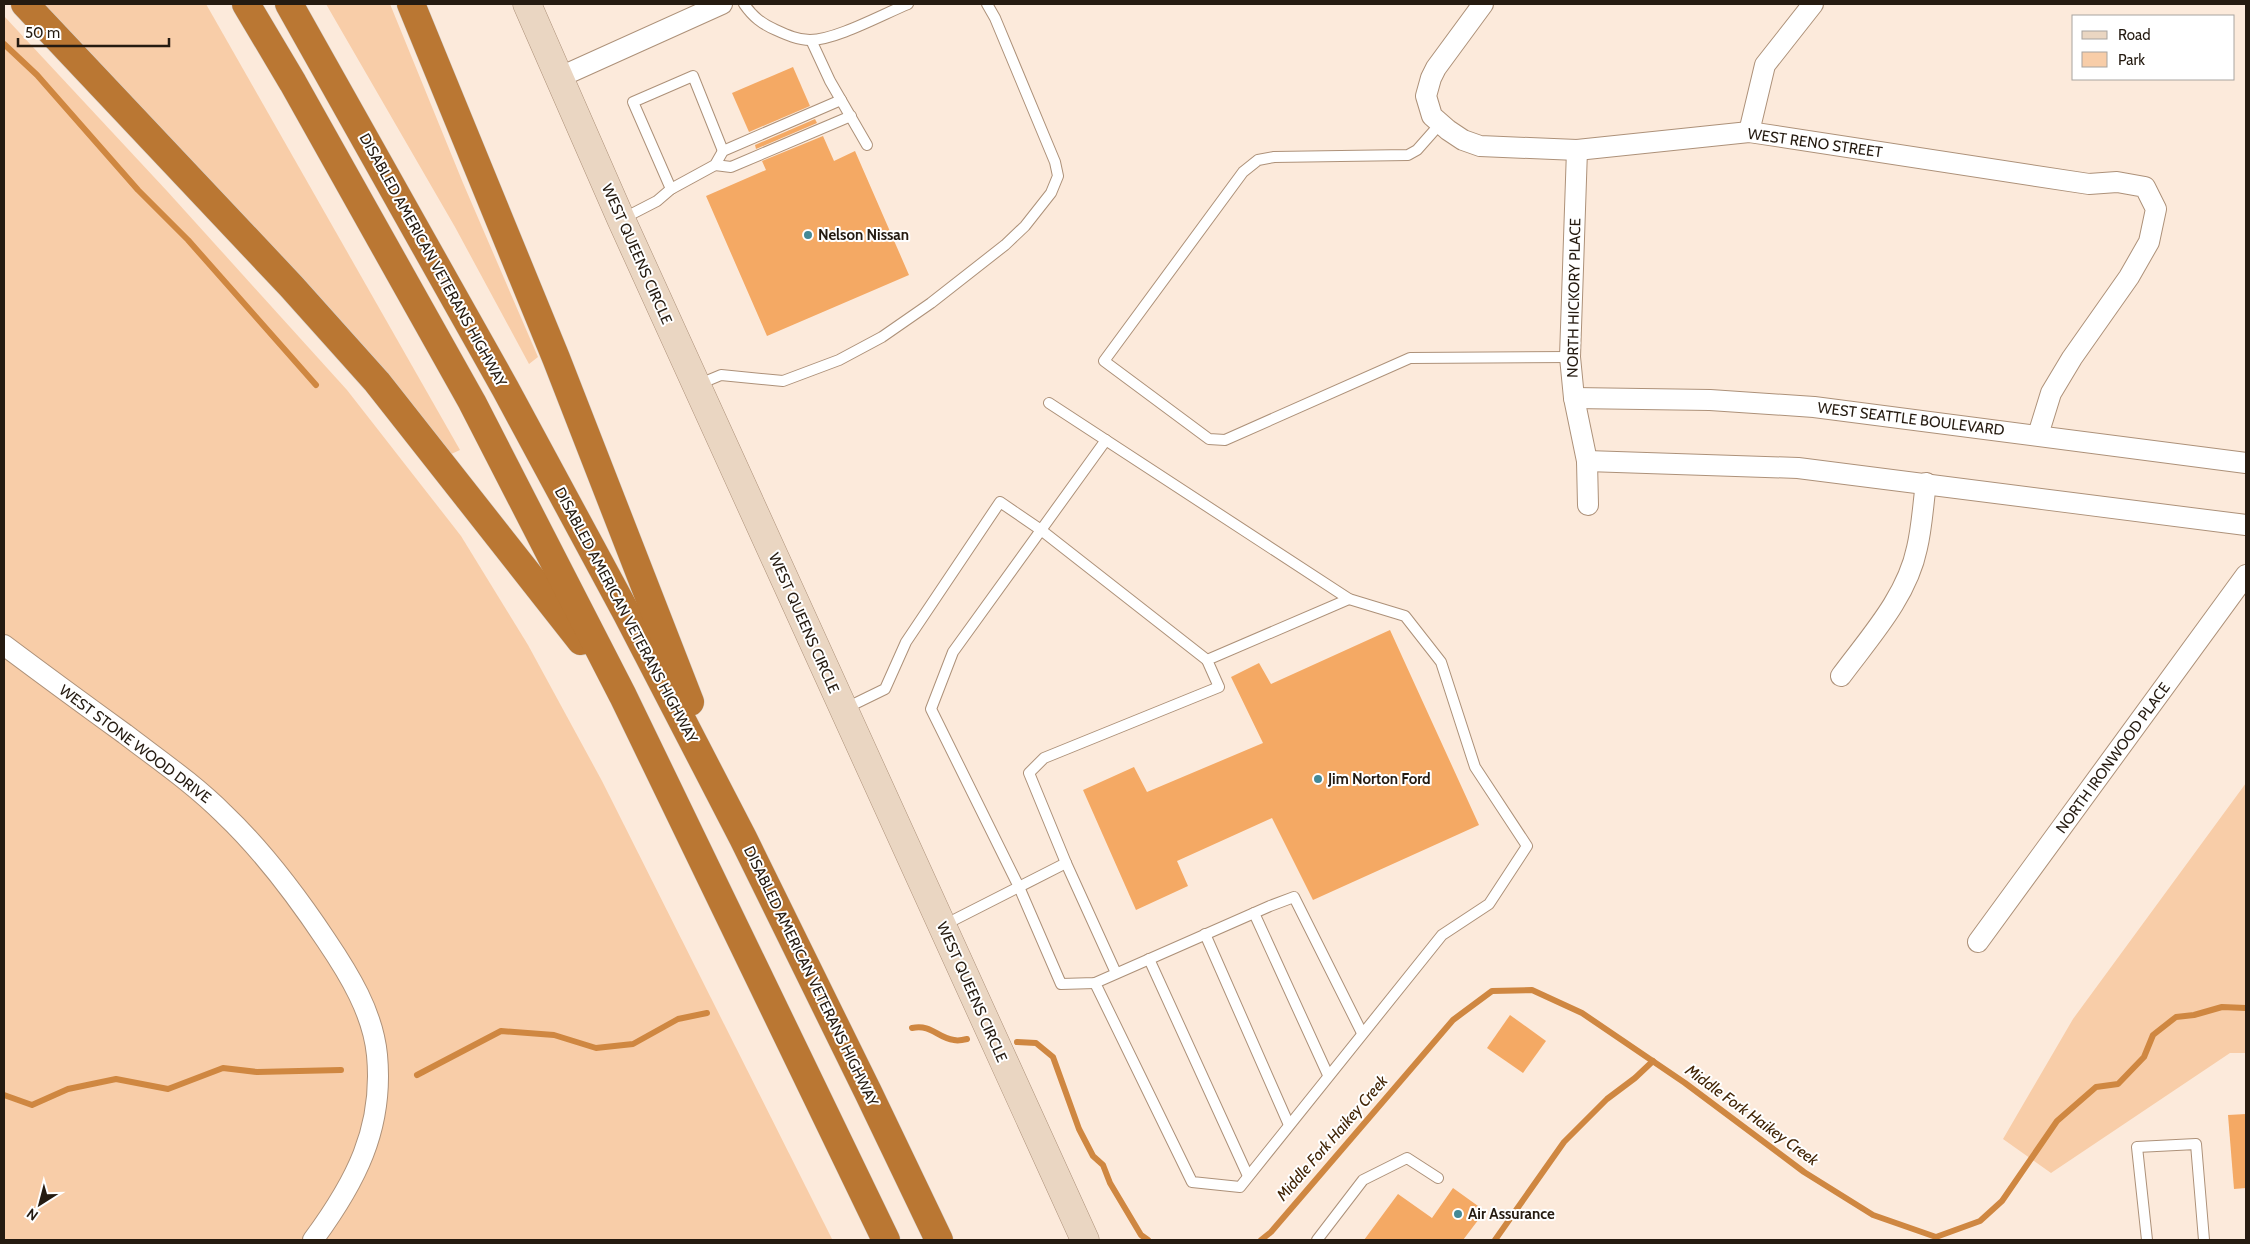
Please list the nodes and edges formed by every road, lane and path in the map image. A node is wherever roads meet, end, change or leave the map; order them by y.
1 (25, 4) edge
2 (246, 4) edge
3 (289, 4) edge
4 (411, 4) edge
5 (527, 4) edge
6 (722, 4) edge
7 (744, 4) edge
8 (908, 4) edge
9 (987, 4) edge
10 (1483, 4) edge
11 (1813, 4) edge
12 (811, 40) junction
13 (560, 77) junction
14 (841, 100) junction
15 (851, 116) junction
16 (1436, 120) junction
17 (1749, 132) junction
18 (867, 145) dead end
19 (723, 150) junction
20 (1577, 150) junction
21 (715, 165) junction
22 (671, 189) junction
23 (621, 219) junction
24 (1570, 357) junction
25 (696, 385) junction
26 (1574, 398) junction
27 (1049, 403) dead end
28 (2038, 435) junction
29 (1106, 440) junction
30 (1587, 461) junction
31 (2246, 462) edge
32 (1926, 483) junction
33 (1588, 505) dead end
34 (2246, 525) edge
35 (1041, 530) junction
36 (2246, 575) edge
37 (1349, 599) junction
38 (4, 645) edge
39 (1207, 660) junction
40 (1841, 676) dead end
41 (623, 696) junction
42 (844, 710) junction
43 (743, 838) junction
44 (1066, 863) junction
45 (1019, 888) junction
46 (1254, 913) junction
47 (942, 926) junction
48 (1205, 934) junction
49 (1978, 942) dead end
50 (1149, 959) junction
51 (1116, 973) junction
52 (1095, 983) junction
53 (1362, 1033) junction
54 (1328, 1075) junction
55 (1289, 1125) junction
56 (1248, 1176) junction
57 (1438, 1178) dead end
58 (313, 1240) edge
59 (886, 1240) edge
60 (939, 1240) edge
61 (1085, 1240) edge
62 (1317, 1240) edge
63 (2147, 1240) edge
64 (2204, 1240) edge

1 - 41 highway
2 - 41 highway
3 - 43 highway, DISABLED AMERICAN VETERANS HIGHWAY
4 - 43 highway
5 - 13 street, WEST QUEENS CIRCLE
6 - 13 street
7 - 12 lane
8 - 12 lane
9 - 25 lane
10 - 16 street
11 - 17 street
12 - 14 lane
13 - 23 street, WEST QUEENS CIRCLE
14 - 15 lane
14 - 19 lane
15 - 18 lane
15 - 21 lane
16 - 20 street, WEST RENO STREET
16 - 24 lane
17 - 20 street, WEST RENO STREET
17 - 28 street, WEST RENO STREET
19 - 21 lane
19 - 22 lane
20 - 24 street, NORTH HICKORY PLACE
21 - 22 lane
22 - 23 lane
23 - 25 street, WEST QUEENS CIRCLE
24 - 26 street, NORTH HICKORY PLACE
25 - 42 street, WEST QUEENS CIRCLE
26 - 28 street, WEST SEATTLE BOULEVARD
26 - 30 street, NORTH HICKORY PLACE
27 - 29 lane
28 - 31 street, WEST SEATTLE BOULEVARD
29 - 35 lane
29 - 37 lane
30 - 32 street
30 - 33 street, NORTH HICKORY PLACE
32 - 34 street
32 - 40 street
35 - 39 lane
35 - 42 lane
35 - 45 lane
36 - 49 street, NORTH IRONWOOD PLACE
37 - 39 lane
37 - 53 lane
38 - 58 street, WEST STONE WOOD DRIVE
39 - 44 lane
41 - 59 highway
42 - 47 street, WEST QUEENS CIRCLE
43 - 60 highway, DISABLED AMERICAN VETERANS HIGHWAY
44 - 45 lane
44 - 51 lane
45 - 47 lane
45 - 52 lane
46 - 48 lane
46 - 53 lane
46 - 54 lane
47 - 61 street, WEST QUEENS CIRCLE
48 - 50 lane
48 - 55 lane
50 - 51 lane
50 - 56 lane
51 - 52 lane
52 - 56 lane
53 - 54 lane
54 - 55 lane
55 - 56 lane
57 - 62 lane
63 - 64 lane

